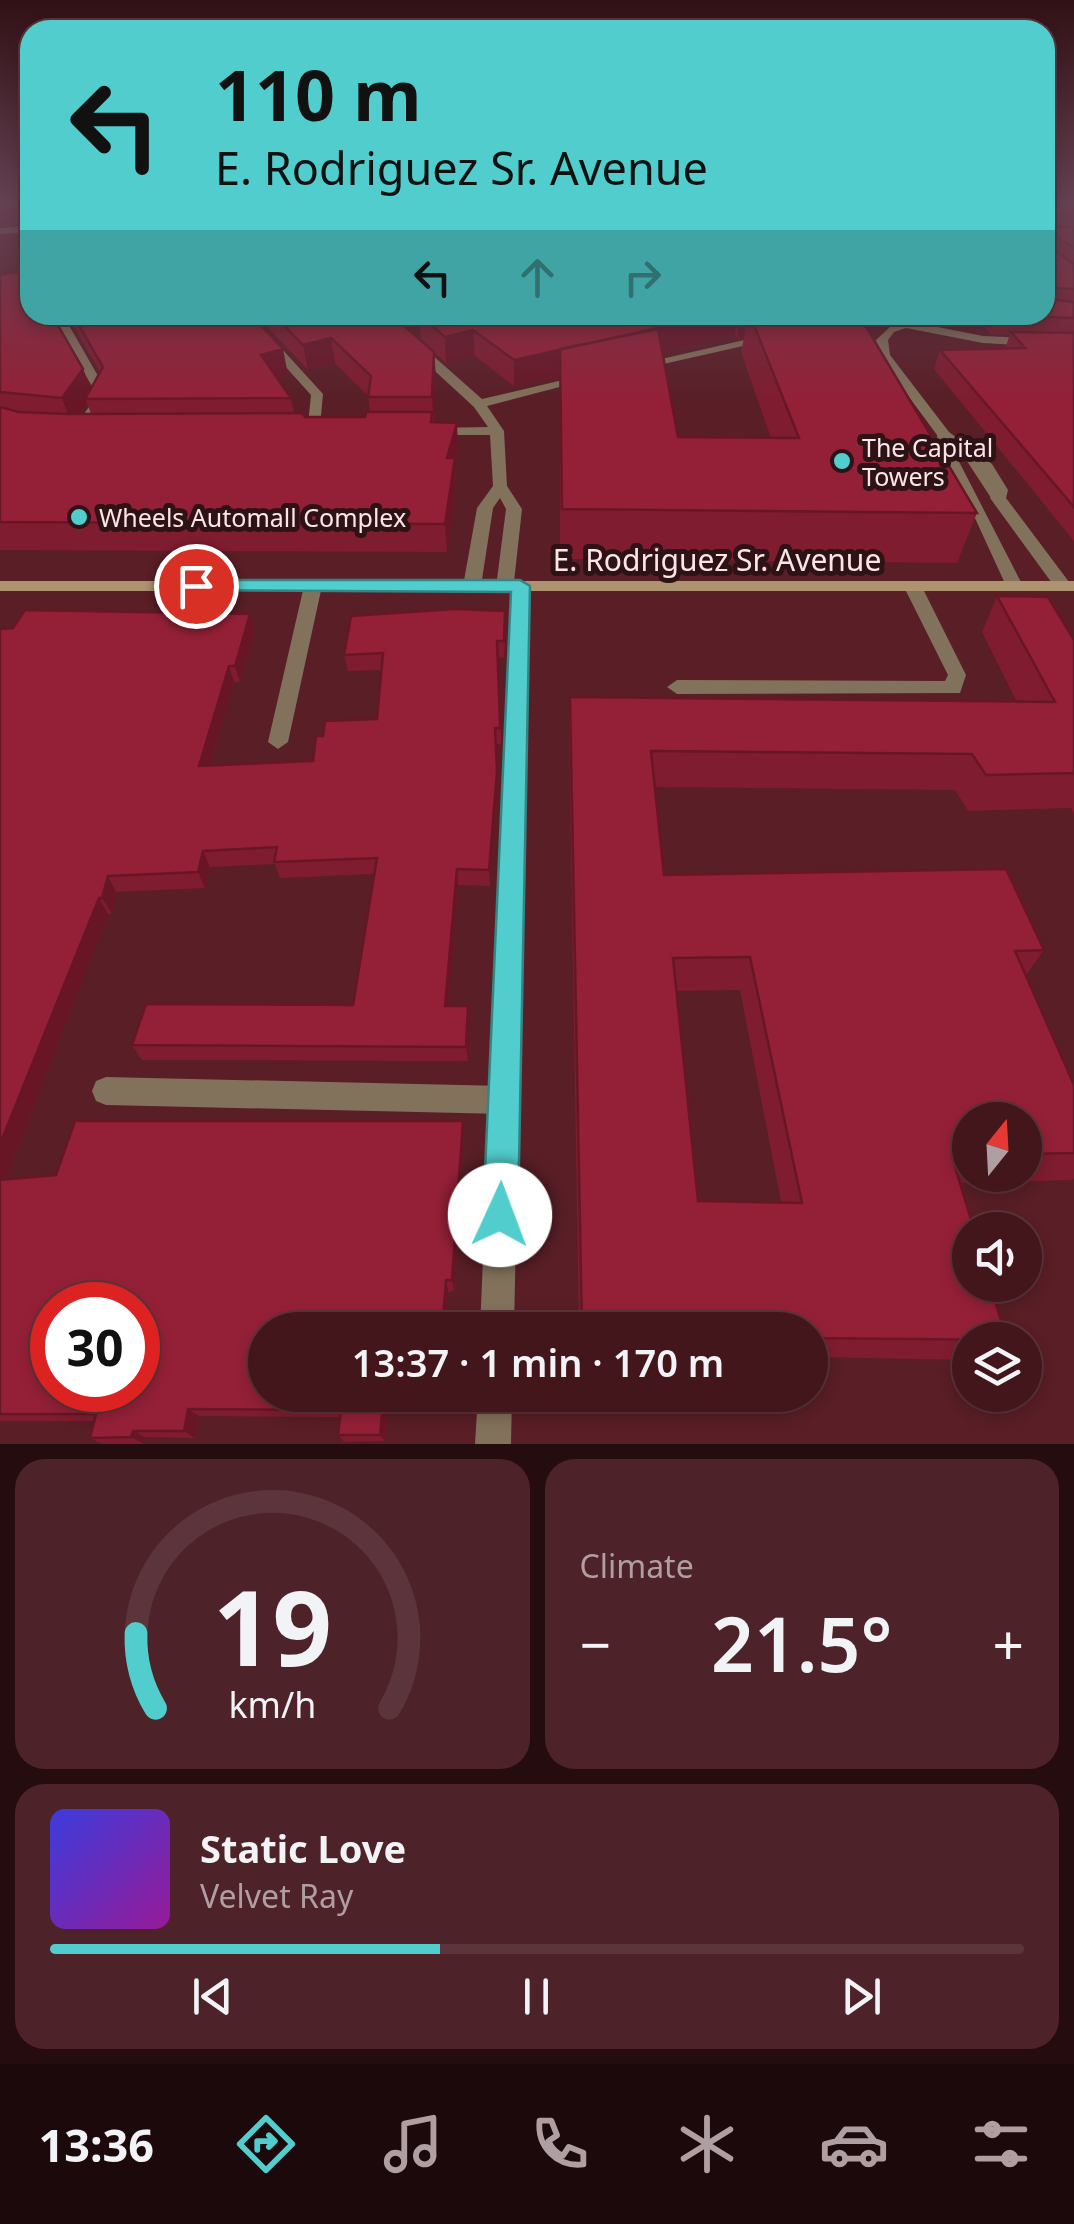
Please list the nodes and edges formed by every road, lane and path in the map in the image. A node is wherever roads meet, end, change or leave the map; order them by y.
1 (62, 325) edge
2 (254, 325) edge
3 (391, 325) edge
4 (828, 325) edge
5 (905, 325) edge
6 (919, 325) edge
7 (815, 328) edge
8 (422, 333) edge
9 (779, 335) edge
10 (404, 336) junction
11 (1074, 344) edge
12 (615, 372) edge
13 (596, 376) edge
14 (479, 404) junction
15 (496, 431) junction
16 (406, 432) edge
17 (97, 433) edge
18 (294, 434) edge
19 (314, 434) junction
20 (332, 434) edge
21 (944, 434) junction
22 (500, 486) junction
23 (982, 516) junction
24 (1010, 516) junction
25 (0, 586) edge
26 (313, 586) junction
27 (472, 586) junction
28 (513, 586) junction
29 (913, 586) junction
30 (1014, 586) junction
31 (1068, 586) edge
32 (677, 686) dead end
33 (278, 742) dead end
34 (106, 1091) dead end
35 (504, 1100) junction
36 (498, 1312) edge
37 (494, 1412) edge
38 (493, 1444) edge

1 - 17 street
2 - 19 street
3 - 10 street
4 - 7 street
5 - 21 street
6 - 11 street
8 - 10 street
9 - 12 street
10 - 14 street
13 - 14 street
14 - 15 street
15 - 16 street
15 - 22 street
18 - 19 street
19 - 20 street
21 - 23 street
21 - 24 street
22 - 27 street
22 - 28 street
23 - 24 street
23 - 30 street
24 - 31 street
25 - 26 main road, E. Rodriguez Sr. Avenue
26 - 27 main road, E. Rodriguez Sr. Avenue
26 - 33 street
27 - 28 main road, E. Rodriguez Sr. Avenue
28 - 29 main road, E. Rodriguez Sr. Avenue
28 - 35 street
29 - 30 main road, E. Rodriguez Sr. Avenue
29 - 32 street
30 - 31 main road, E. Rodriguez Sr. Avenue
34 - 35 street
35 - 36 street
37 - 38 street

